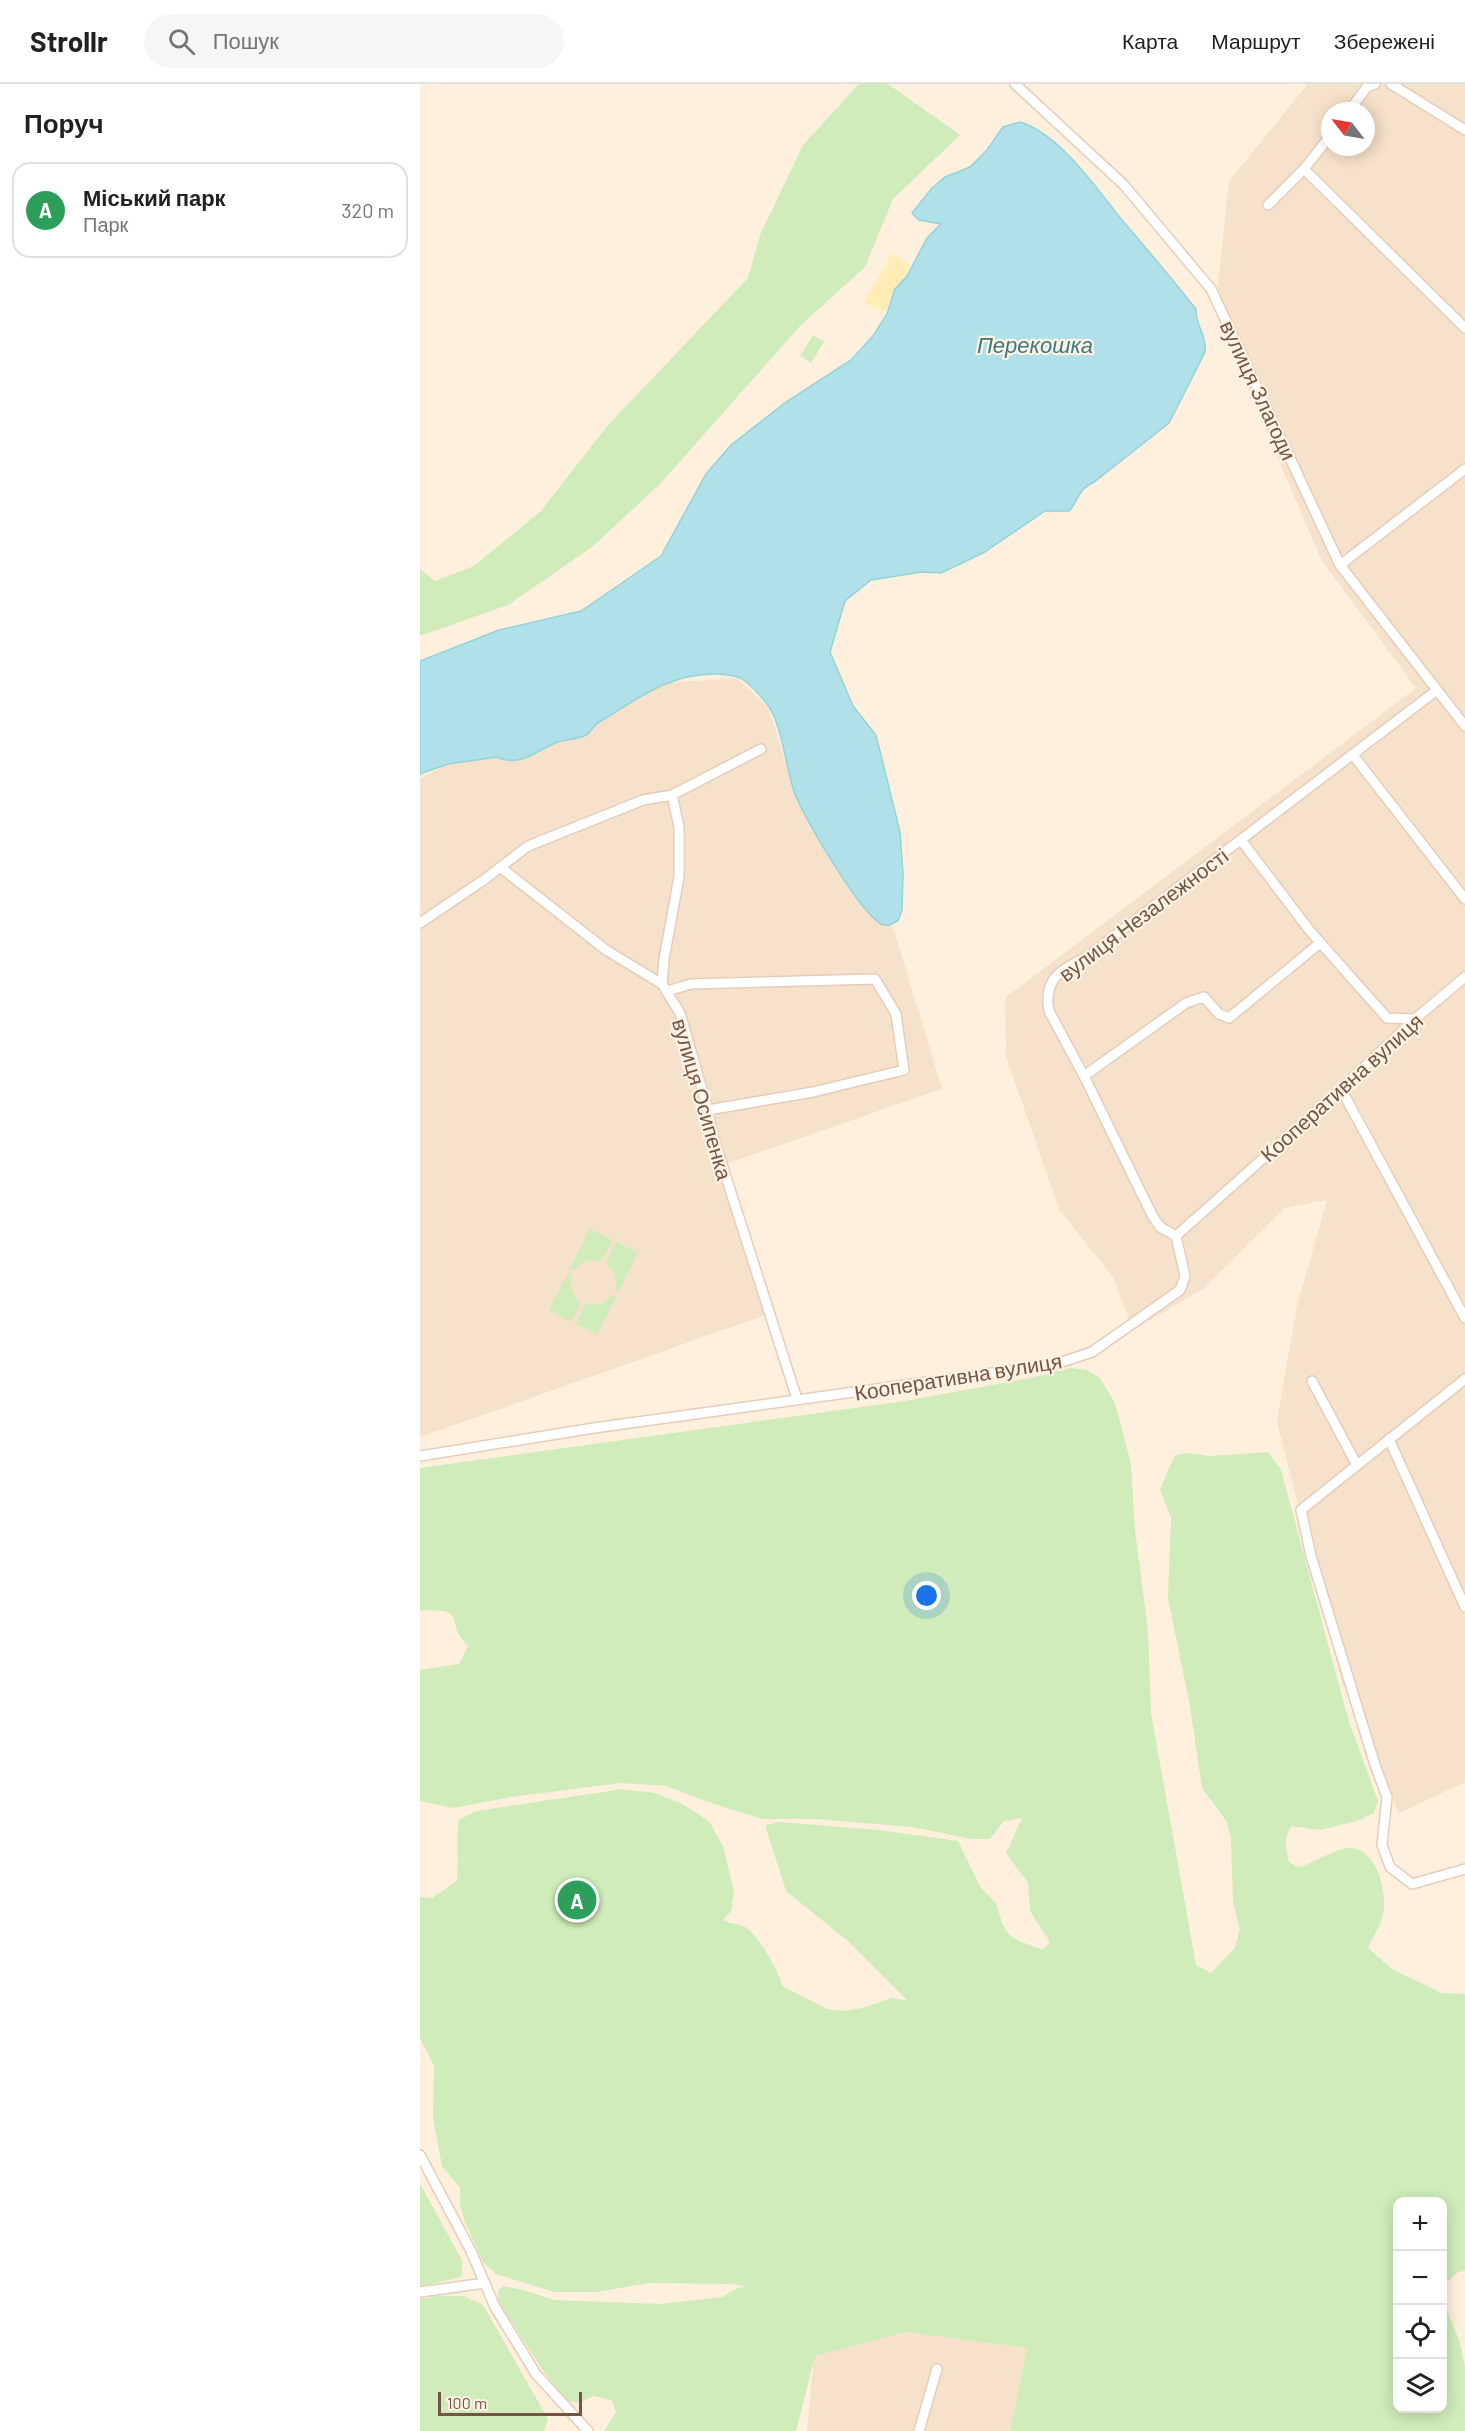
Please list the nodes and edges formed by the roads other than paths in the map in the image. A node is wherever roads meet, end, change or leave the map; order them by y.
1 (1015, 84) edge
2 (1375, 84) edge
3 (1391, 84) edge
4 (1356, 102) edge
5 (1465, 130) edge
6 (1321, 147) edge
7 (1304, 169) junction
8 (1268, 205) dead end
9 (1465, 328) edge
10 (1465, 469) edge
11 (1340, 565) junction
12 (1437, 690) junction
13 (1465, 726) edge
14 (761, 749) dead end
15 (1353, 755) junction
16 (672, 795) junction
17 (1241, 840) junction
18 (500, 867) junction
19 (1465, 899) edge
20 (420, 923) edge
21 (1320, 943) junction
22 (1465, 977) edge
23 (665, 987) junction
24 (1415, 1018) junction
25 (1084, 1076) junction
26 (1341, 1089) junction
27 (708, 1110) junction
28 (1176, 1236) junction
29 (1465, 1318) edge
30 (1465, 1379) edge
31 (1312, 1381) dead end
32 (797, 1399) junction
33 (1389, 1439) junction
34 (420, 1456) edge
35 (1357, 1465) junction
36 (1465, 1607) edge
37 (1465, 1869) edge
38 (420, 2155) edge
39 (485, 2283) junction
40 (420, 2292) edge
41 (937, 2369) dead end
42 (588, 2431) edge
43 (920, 2431) edge

1 - 11 street, вулиця Злагоди
2 - 4 street
3 - 5 street
6 - 7 street
7 - 8 street
7 - 9 street
10 - 11 street
11 - 12 street, вулиця Злагоди
12 - 13 street, вулиця Злагоди
12 - 15 street, вулиця Незалежності
14 - 16 street
15 - 17 street, вулиця Незалежності
15 - 19 street
16 - 18 street
16 - 23 street
17 - 21 street
17 - 25 street, вулиця Незалежності
18 - 20 street
18 - 23 street
21 - 24 street
21 - 25 street
22 - 24 street, Кооперативна вулиця
23 - 27 street, вулиця Осипенка
23 - 27 street
24 - 26 street, Кооперативна вулиця
25 - 28 street, вулиця Незалежності
26 - 28 street, Кооперативна вулиця
26 - 29 street
27 - 32 street, вулиця Осипенка
28 - 32 street, Кооперативна вулиця
30 - 33 street
31 - 35 street
32 - 34 street, Кооперативна вулиця
33 - 35 street
33 - 36 street
35 - 37 street
38 - 39 street
39 - 40 street
39 - 42 street
41 - 43 street

